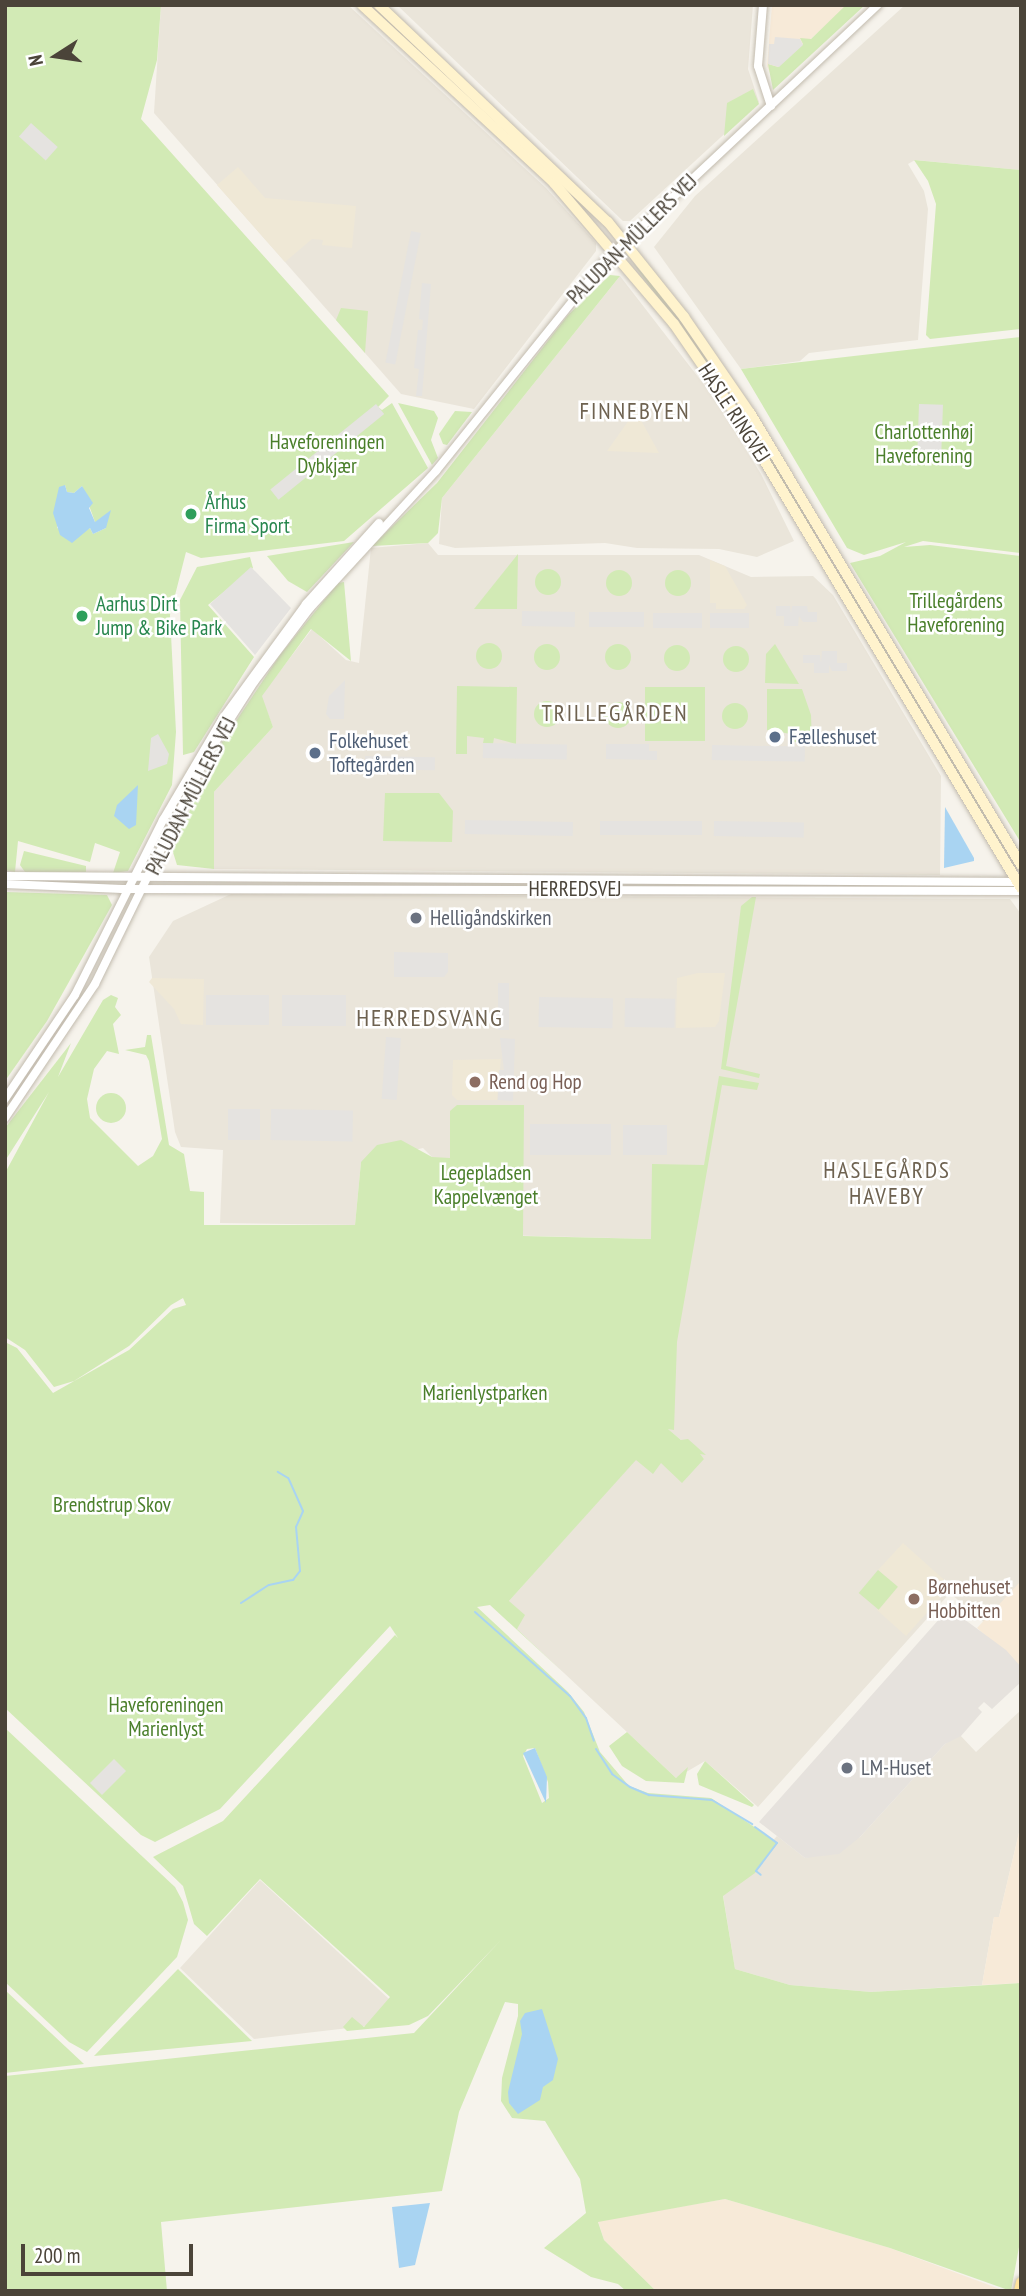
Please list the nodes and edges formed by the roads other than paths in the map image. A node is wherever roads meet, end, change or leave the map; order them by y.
1 (362, 5) edge
2 (379, 5) edge
3 (763, 5) edge
4 (878, 5) edge
5 (771, 106) junction
6 (627, 243) junction
7 (616, 253) junction
8 (411, 497) junction
9 (1021, 865) edge
10 (5, 876) edge
11 (135, 878) junction
12 (149, 878) junction
13 (5, 884) edge
14 (1020, 886) edge
15 (130, 889) junction
16 (144, 889) junction
17 (5, 1099) edge
18 (5, 1118) edge
19 (1021, 2282) edge
20 (1019, 2291) edge

1 - 7 main road, HASLE RINGVEJ
2 - 6 main road, HASLE RINGVEJ
3 - 5 street
4 - 5 street, PALUDAN-MÜLLERS VEJ
5 - 6 street, PALUDAN-MÜLLERS VEJ
6 - 7 street, PALUDAN-MÜLLERS VEJ
6 - 9 main road, HASLE RINGVEJ
7 - 8 street, PALUDAN-MÜLLERS VEJ
7 - 14 main road, HASLE RINGVEJ
8 - 11 street, PALUDAN-MÜLLERS VEJ
8 - 12 street, PALUDAN-MÜLLERS VEJ
10 - 11 street, HERREDSVEJ
11 - 12 street, HERREDSVEJ
11 - 15 street, PALUDAN-MÜLLERS VEJ
12 - 14 street, HERREDSVEJ
12 - 16 street, PALUDAN-MÜLLERS VEJ
13 - 15 street, HERREDSVEJ
14 - 16 street, HERREDSVEJ
15 - 16 street, HERREDSVEJ
15 - 17 street, PALUDAN-MÜLLERS VEJ
16 - 18 street, PALUDAN-MÜLLERS VEJ
19 - 20 main road

